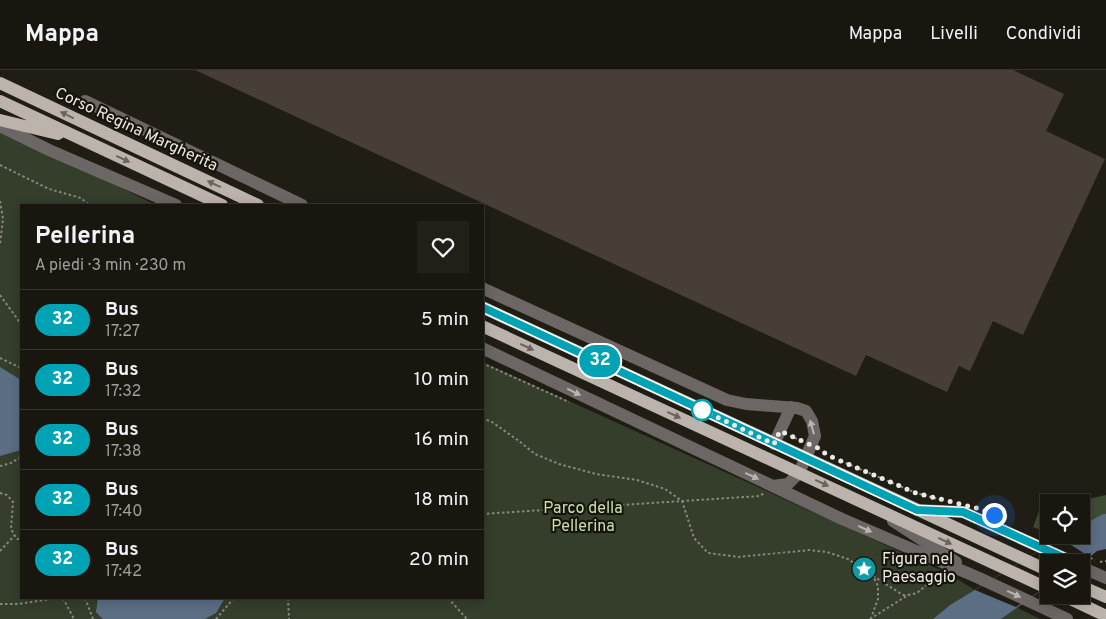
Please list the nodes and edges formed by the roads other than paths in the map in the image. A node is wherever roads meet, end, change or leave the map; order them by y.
1 (0, 83) edge
2 (0, 101) edge
3 (85, 101) dead end
4 (0, 120) edge
5 (0, 126) edge
6 (78, 138) junction
7 (174, 204) edge
8 (220, 204) edge
9 (256, 204) edge
10 (300, 204) edge
11 (484, 289) edge
12 (484, 308) edge
13 (484, 327) edge
14 (484, 349) edge
15 (791, 407) junction
16 (774, 444) junction
17 (806, 458) junction
18 (799, 473) junction
19 (769, 489) junction
20 (870, 505) junction
21 (917, 510) junction
22 (1055, 554) edge
23 (1040, 567) edge
24 (1090, 571) edge
25 (978, 578) junction
26 (1106, 578) edge
27 (1040, 585) edge
28 (1090, 590) edge
29 (1106, 597) edge
30 (1081, 604) edge
31 (1106, 616) edge
32 (1067, 619) edge

9 -> 1 main road, Corso Regina Margherita
2 - 6 main road, Corso Regina Margherita
3 - 10 street
4 - 6 main road
5 - 7 street
6 -> 8 main road, Corso Regina Margherita
11 - 15 street
12 - 16 main road
13 -> 18 main road
14 -> 19 street
15 - 16 street
17 -> 15 street
16 - 17 main road
17 - 18 street
17 - 21 main road
18 - 19 street
18 -> 20 main road
19 -> 25 street
20 - 25 street
20 -> 27 main road
21 - 22 street
21 - 23 main road
24 - 26 street
25 -> 32 street
28 - 29 main road
30 - 31 main road

